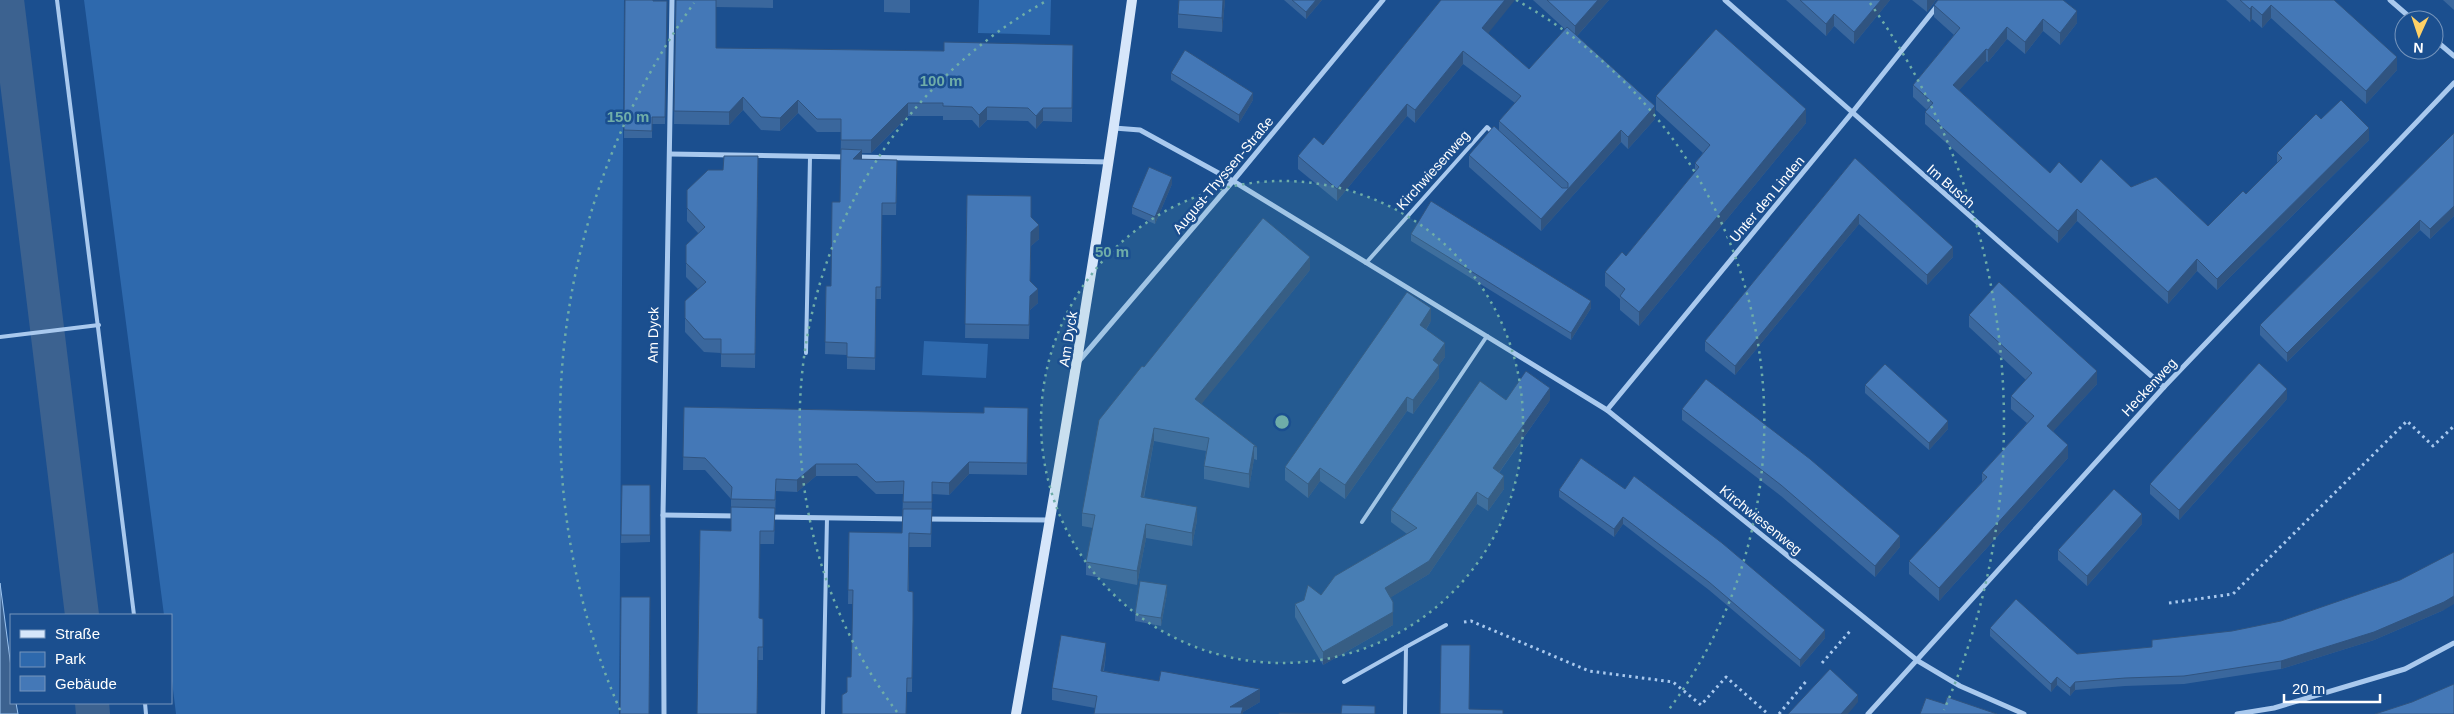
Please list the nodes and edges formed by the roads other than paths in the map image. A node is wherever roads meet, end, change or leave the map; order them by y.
1 (57, 0) edge
2 (672, 0) edge
3 (1132, 0) edge
4 (1383, 0) edge
5 (1725, 0) edge
6 (1942, 0) edge
7 (2390, 0) edge
8 (2402, 10) edge
9 (2444, 48) edge
10 (2454, 56) edge
11 (2454, 83) edge
12 (1851, 114) junction
13 (1114, 128) junction
14 (1501, 140) edge
15 (670, 154) junction
16 (810, 157) junction
17 (1110, 162) junction
18 (1233, 181) junction
19 (1366, 262) junction
20 (99, 325) junction
21 (1487, 336) junction
22 (0, 337) edge
23 (806, 353) dead end
24 (1078, 363) junction
25 (2164, 388) junction
26 (1607, 410) junction
27 (664, 516) junction
28 (740, 516) edge
29 (760, 517) edge
30 (827, 518) junction
31 (1050, 520) junction
32 (1362, 522) dead end
33 (134, 614) edge
34 (1446, 625) road end
35 (2454, 643) edge
36 (1406, 647) junction
37 (1918, 661) junction
38 (1344, 682) dead end
39 (664, 714) edge
40 (823, 714) edge
41 (1016, 714) edge
42 (1405, 714) edge
43 (1868, 714) edge
44 (2024, 714) edge
45 (2237, 714) edge

1 - 20 lane
2 - 15 street, Am Dyck
3 - 13 main road, Am Dyck
4 - 18 street, August-Thyssen-Straße
5 - 12 street, Im Busch
6 - 12 street, Unter den Linden
7 - 8 street
9 - 10 street
11 - 25 street, Heckenweg
12 - 25 street, Im Busch
12 - 26 street, Unter den Linden
13 - 17 main road, Am Dyck
13 - 18 street, Kirchwiesenweg
14 - 19 lane, Kirchwiesenweg
15 - 16 street
15 - 27 street, Am Dyck
16 - 17 street
16 - 23 lane
17 - 24 main road, Am Dyck
18 - 19 street, Kirchwiesenweg
18 - 24 street, August-Thyssen-Straße
19 - 21 street, Kirchwiesenweg
20 - 22 lane
20 - 33 lane
21 - 26 street, Kirchwiesenweg
21 - 32 lane
24 - 31 main road, Am Dyck
25 - 37 street, Heckenweg
26 - 37 street, Kirchwiesenweg
27 - 28 street
27 - 39 street, Am Dyck
29 - 30 street
30 - 31 street
30 - 40 lane
31 - 41 main road, Am Dyck
34 - 36 lane
35 - 45 street
36 - 38 lane
36 - 42 lane
37 - 43 street, Heckenweg
37 - 44 street, Kirchwiesenweg

